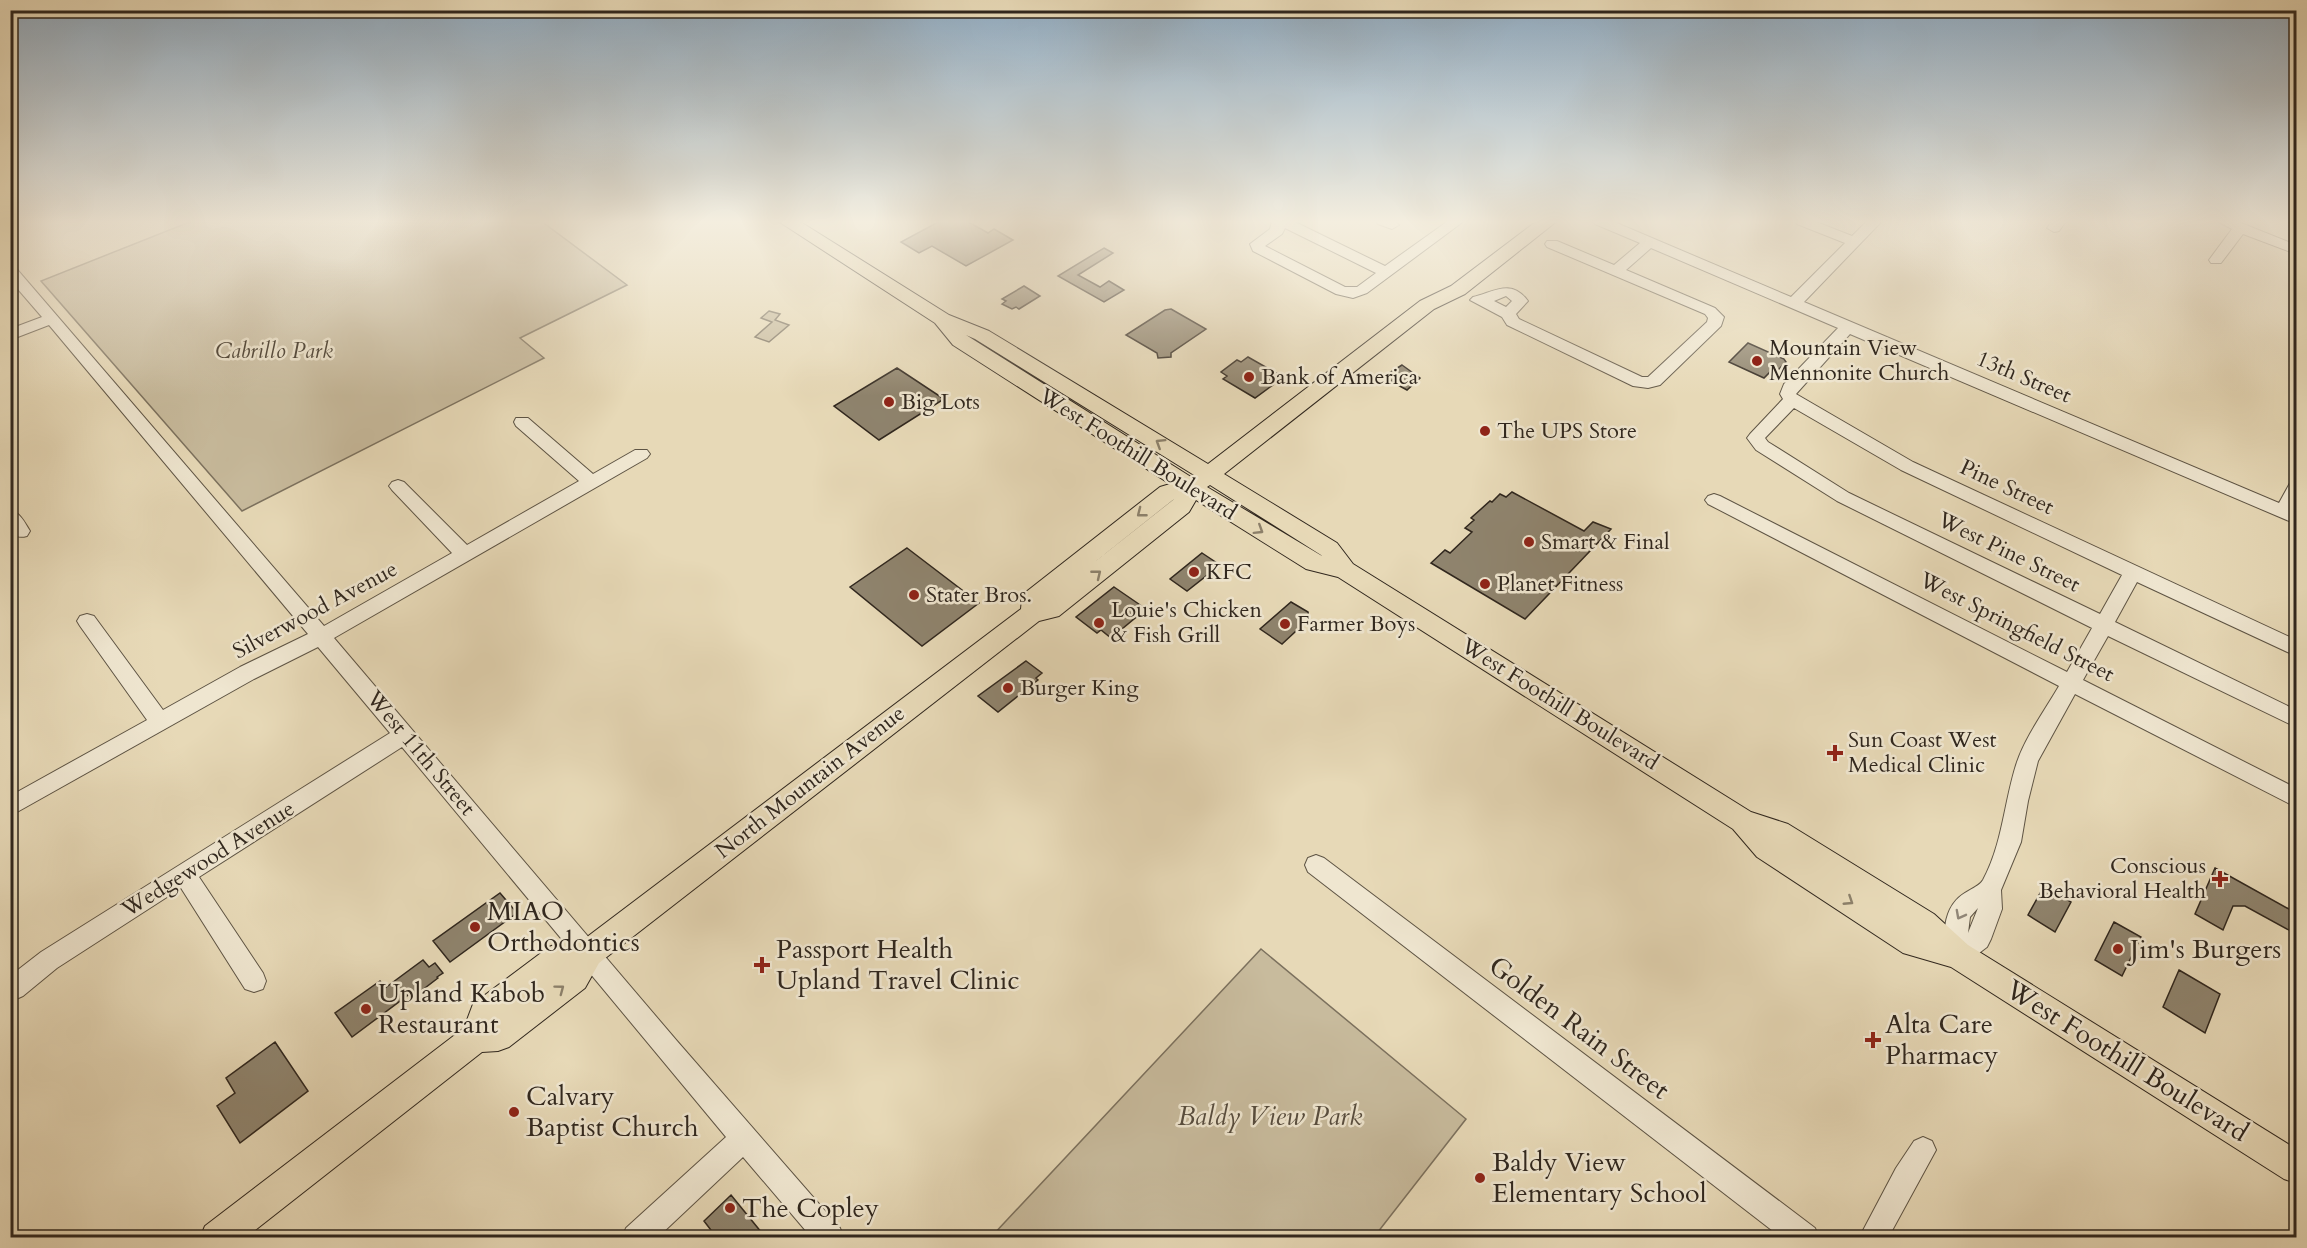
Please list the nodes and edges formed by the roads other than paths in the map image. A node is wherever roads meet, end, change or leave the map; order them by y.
1 (18, 279) edge
2 (879, 279) edge
3 (1318, 279) edge
4 (1376, 279) edge
5 (1448, 279) edge
6 (1472, 279) edge
7 (1634, 279) edge
8 (1738, 279) edge
9 (1818, 279) edge
10 (1480, 301) dead end
11 (1794, 303) junction
12 (1427, 305) junction
13 (51, 319) junction
14 (1849, 326) junction
15 (10, 335) edge
16 (1792, 400) junction
17 (522, 422) dead end
18 (641, 454) dead end
19 (1201, 481) junction
20 (592, 483) junction
21 (398, 486) dead end
22 (2296, 487) edge
23 (1714, 500) dead end
24 (2290, 515) edge
25 (465, 555) junction
26 (2133, 573) junction
27 (87, 621) dead end
28 (2104, 625) junction
29 (322, 636) junction
30 (2296, 648) edge
31 (2073, 682) junction
32 (2296, 719) edge
33 (160, 722) junction
34 (405, 734) junction
35 (2296, 798) edge
36 (10, 807) edge
37 (1316, 865) dead end
38 (184, 873) junction
39 (589, 953) junction
40 (1958, 955) junction
41 (254, 981) dead end
42 (14, 988) dead end
43 (744, 1138) junction
44 (1923, 1150) dead end
45 (2296, 1167) edge
46 (217, 1238) edge
47 (636, 1238) edge
48 (830, 1238) edge
49 (1805, 1238) edge
50 (1873, 1238) edge

1 - 13 street, West 11th Street
2 - 19 main road, West Foothill Boulevard
3 - 4 street
5 - 12 main road, North Mountain Avenue
6 - 12 main road, North Mountain Avenue
7 - 10 street
8 - 11 street, 13th Street
9 - 11 street
11 - 14 street, 13th Street
12 - 19 main road, North Mountain Avenue
13 - 15 street
13 - 29 street, West 11th Street
14 - 16 street
14 - 24 street, 13th Street
16 - 26 street, Pine Street
16 - 28 street, West Pine Street
17 - 20 street
18 - 20 street, Silverwood Avenue
19 - 39 main road, North Mountain Avenue
19 - 40 main road, West Foothill Boulevard
20 - 25 street, Silverwood Avenue
21 - 25 street
22 - 24 street
23 - 31 street, West Springfield Street
25 - 29 street, Silverwood Avenue
26 - 28 street
26 - 30 street, Pine Street
27 - 33 street
28 - 31 street
28 - 32 street, West Pine Street
29 - 33 street, Silverwood Avenue
29 - 34 street, West 11th Street
31 - 35 street, West Springfield Street
31 - 40 street
33 - 36 street, Silverwood Avenue
34 - 38 street, Wedgewood Avenue
34 - 39 street, West 11th Street
37 - 49 street, Golden Rain Street
38 - 41 street
38 - 42 street, Wedgewood Avenue
39 - 43 street, West 11th Street
39 - 46 main road, North Mountain Avenue
40 - 45 main road, West Foothill Boulevard
43 - 47 street
43 - 48 street, West 11th Street
44 - 50 street

